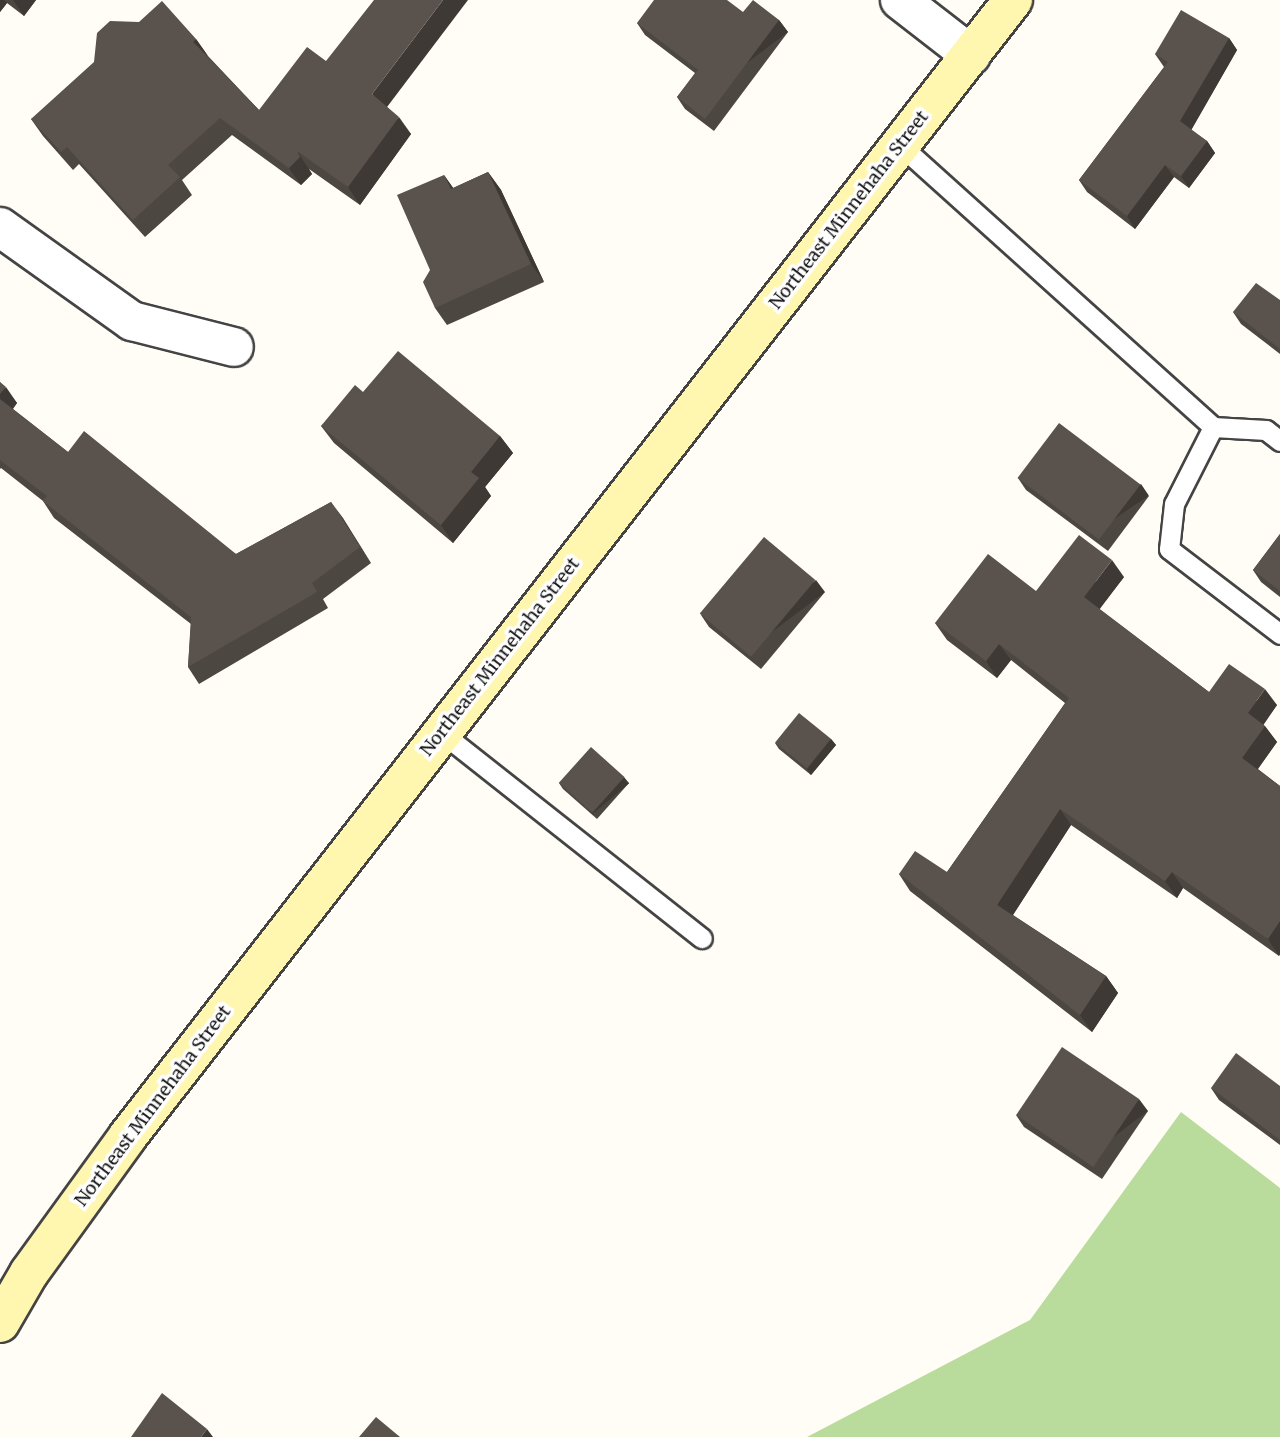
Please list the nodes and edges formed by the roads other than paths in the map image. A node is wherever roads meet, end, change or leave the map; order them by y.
1 (900, 0) edge
2 (1013, 0) edge
3 (971, 55) junction
4 (900, 145) junction
5 (0, 228) edge
6 (234, 347) dead end
7 (1213, 427) junction
8 (1280, 441) edge
9 (1280, 635) edge
10 (442, 733) junction
11 (702, 937) dead end
12 (0, 1323) edge

1 - 3 street
2 - 3 main road, Northeast Minnehaha Street
3 - 4 main road, Northeast Minnehaha Street
4 - 7 lane
4 - 10 main road, Northeast Minnehaha Street
5 - 6 street
7 - 8 lane
7 - 9 lane
10 - 11 lane
10 - 12 main road, Northeast Minnehaha Street

